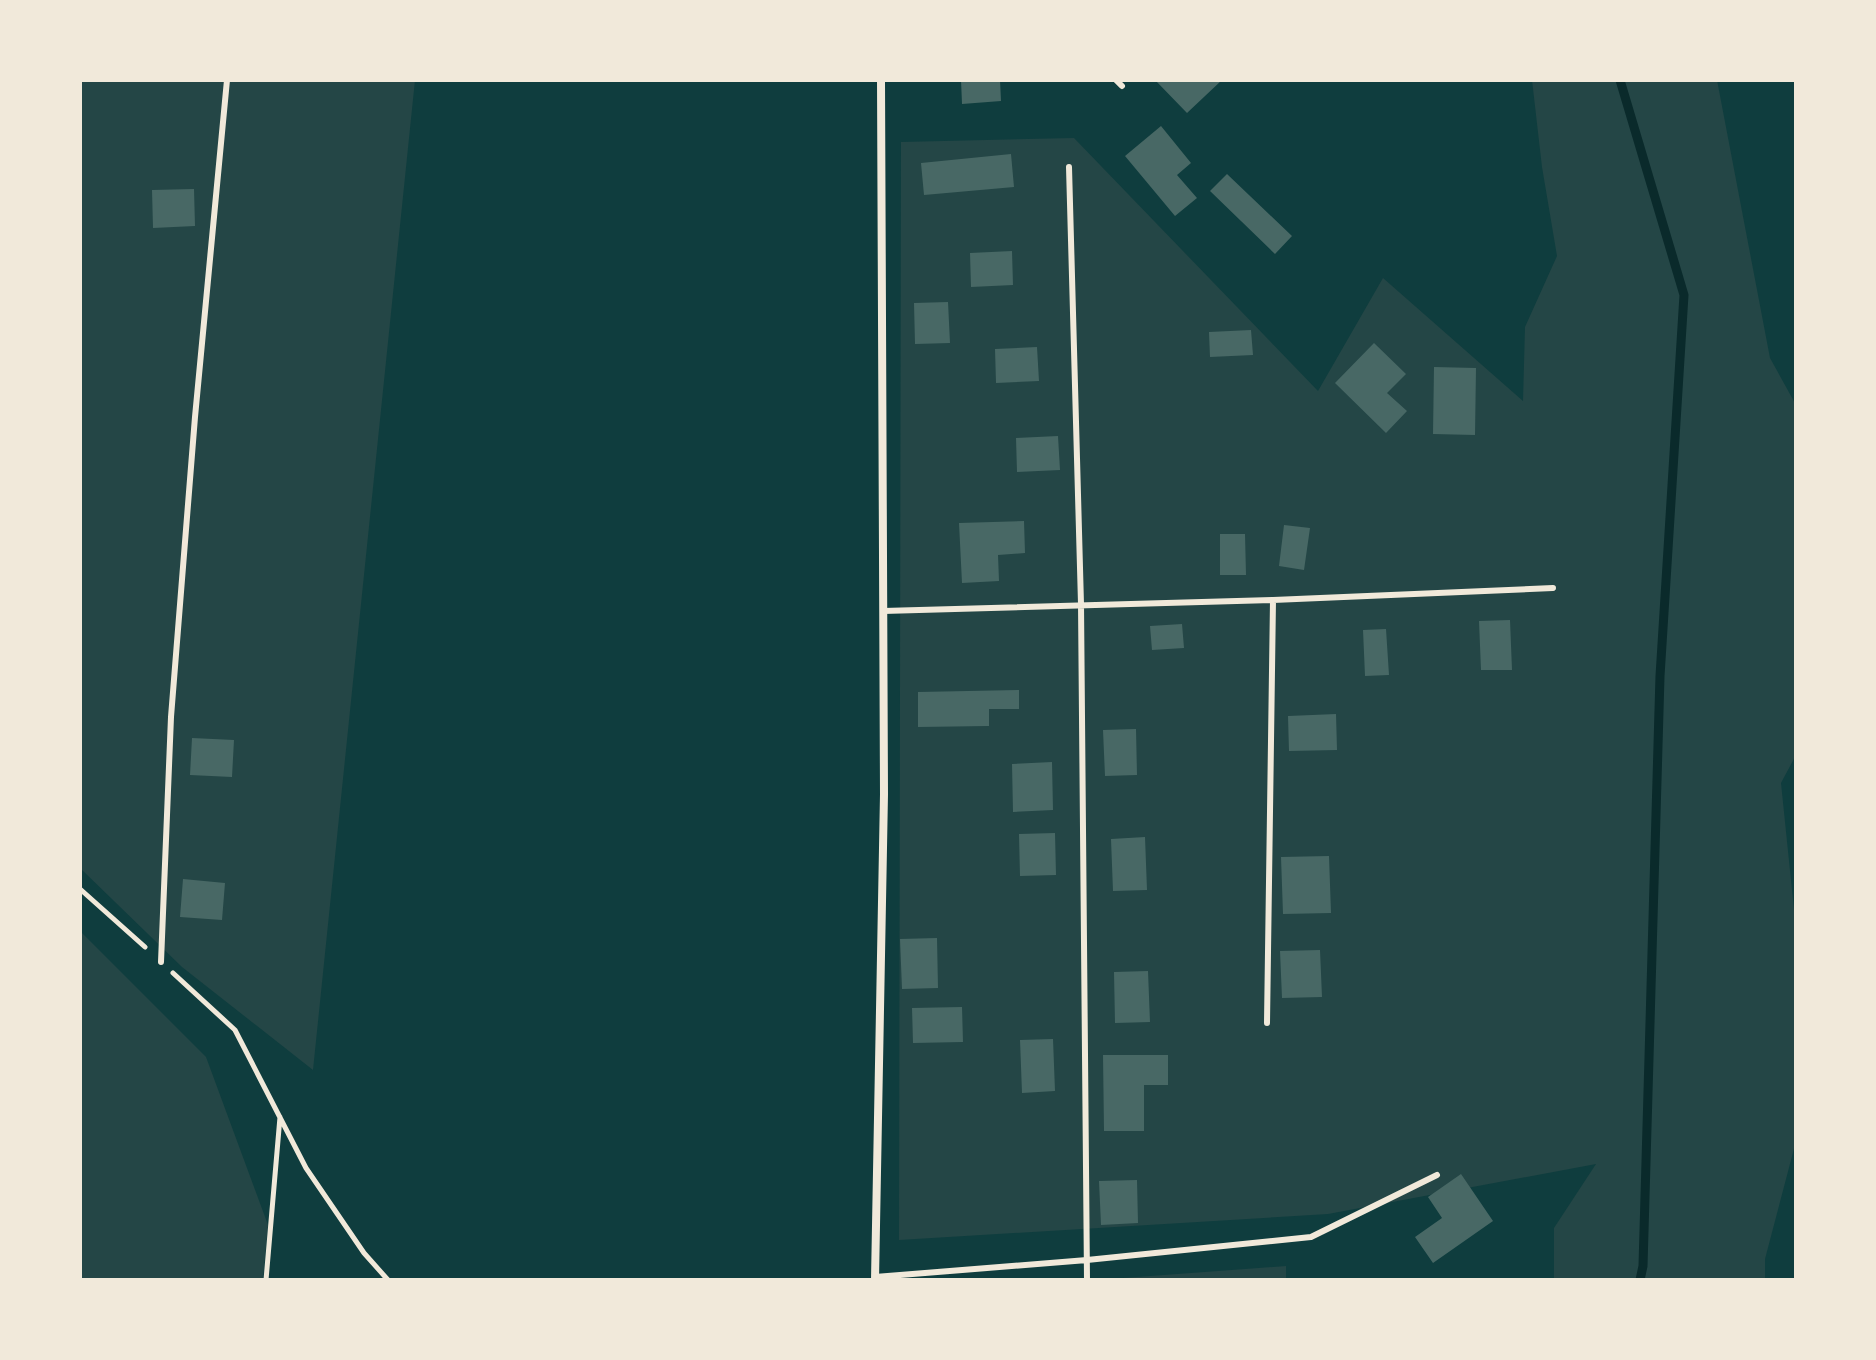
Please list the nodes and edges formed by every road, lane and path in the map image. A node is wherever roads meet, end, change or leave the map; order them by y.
1 (227, 80) edge
2 (881, 80) edge
3 (1116, 80) edge
4 (1122, 86) dead end
5 (1069, 167) dead end
6 (1553, 588) dead end
7 (1273, 600) junction
8 (1081, 604) junction
9 (883, 611) junction
10 (80, 889) edge
11 (161, 962) junction
12 (1267, 1023) dead end
13 (281, 1116) junction
14 (1437, 1175) dead end
15 (1087, 1260) junction
16 (875, 1279) edge
17 (266, 1280) edge
18 (388, 1280) edge
19 (1087, 1280) edge

1 - 11 lane
2 - 9 street
3 - 4 lane
5 - 8 lane
6 - 7 lane
7 - 8 lane
7 - 12 lane
8 - 9 lane
8 - 15 lane
9 - 16 street
10 - 11 path
11 - 13 path
13 - 17 path
13 - 18 path
14 - 15 lane
15 - 16 lane
15 - 19 lane

